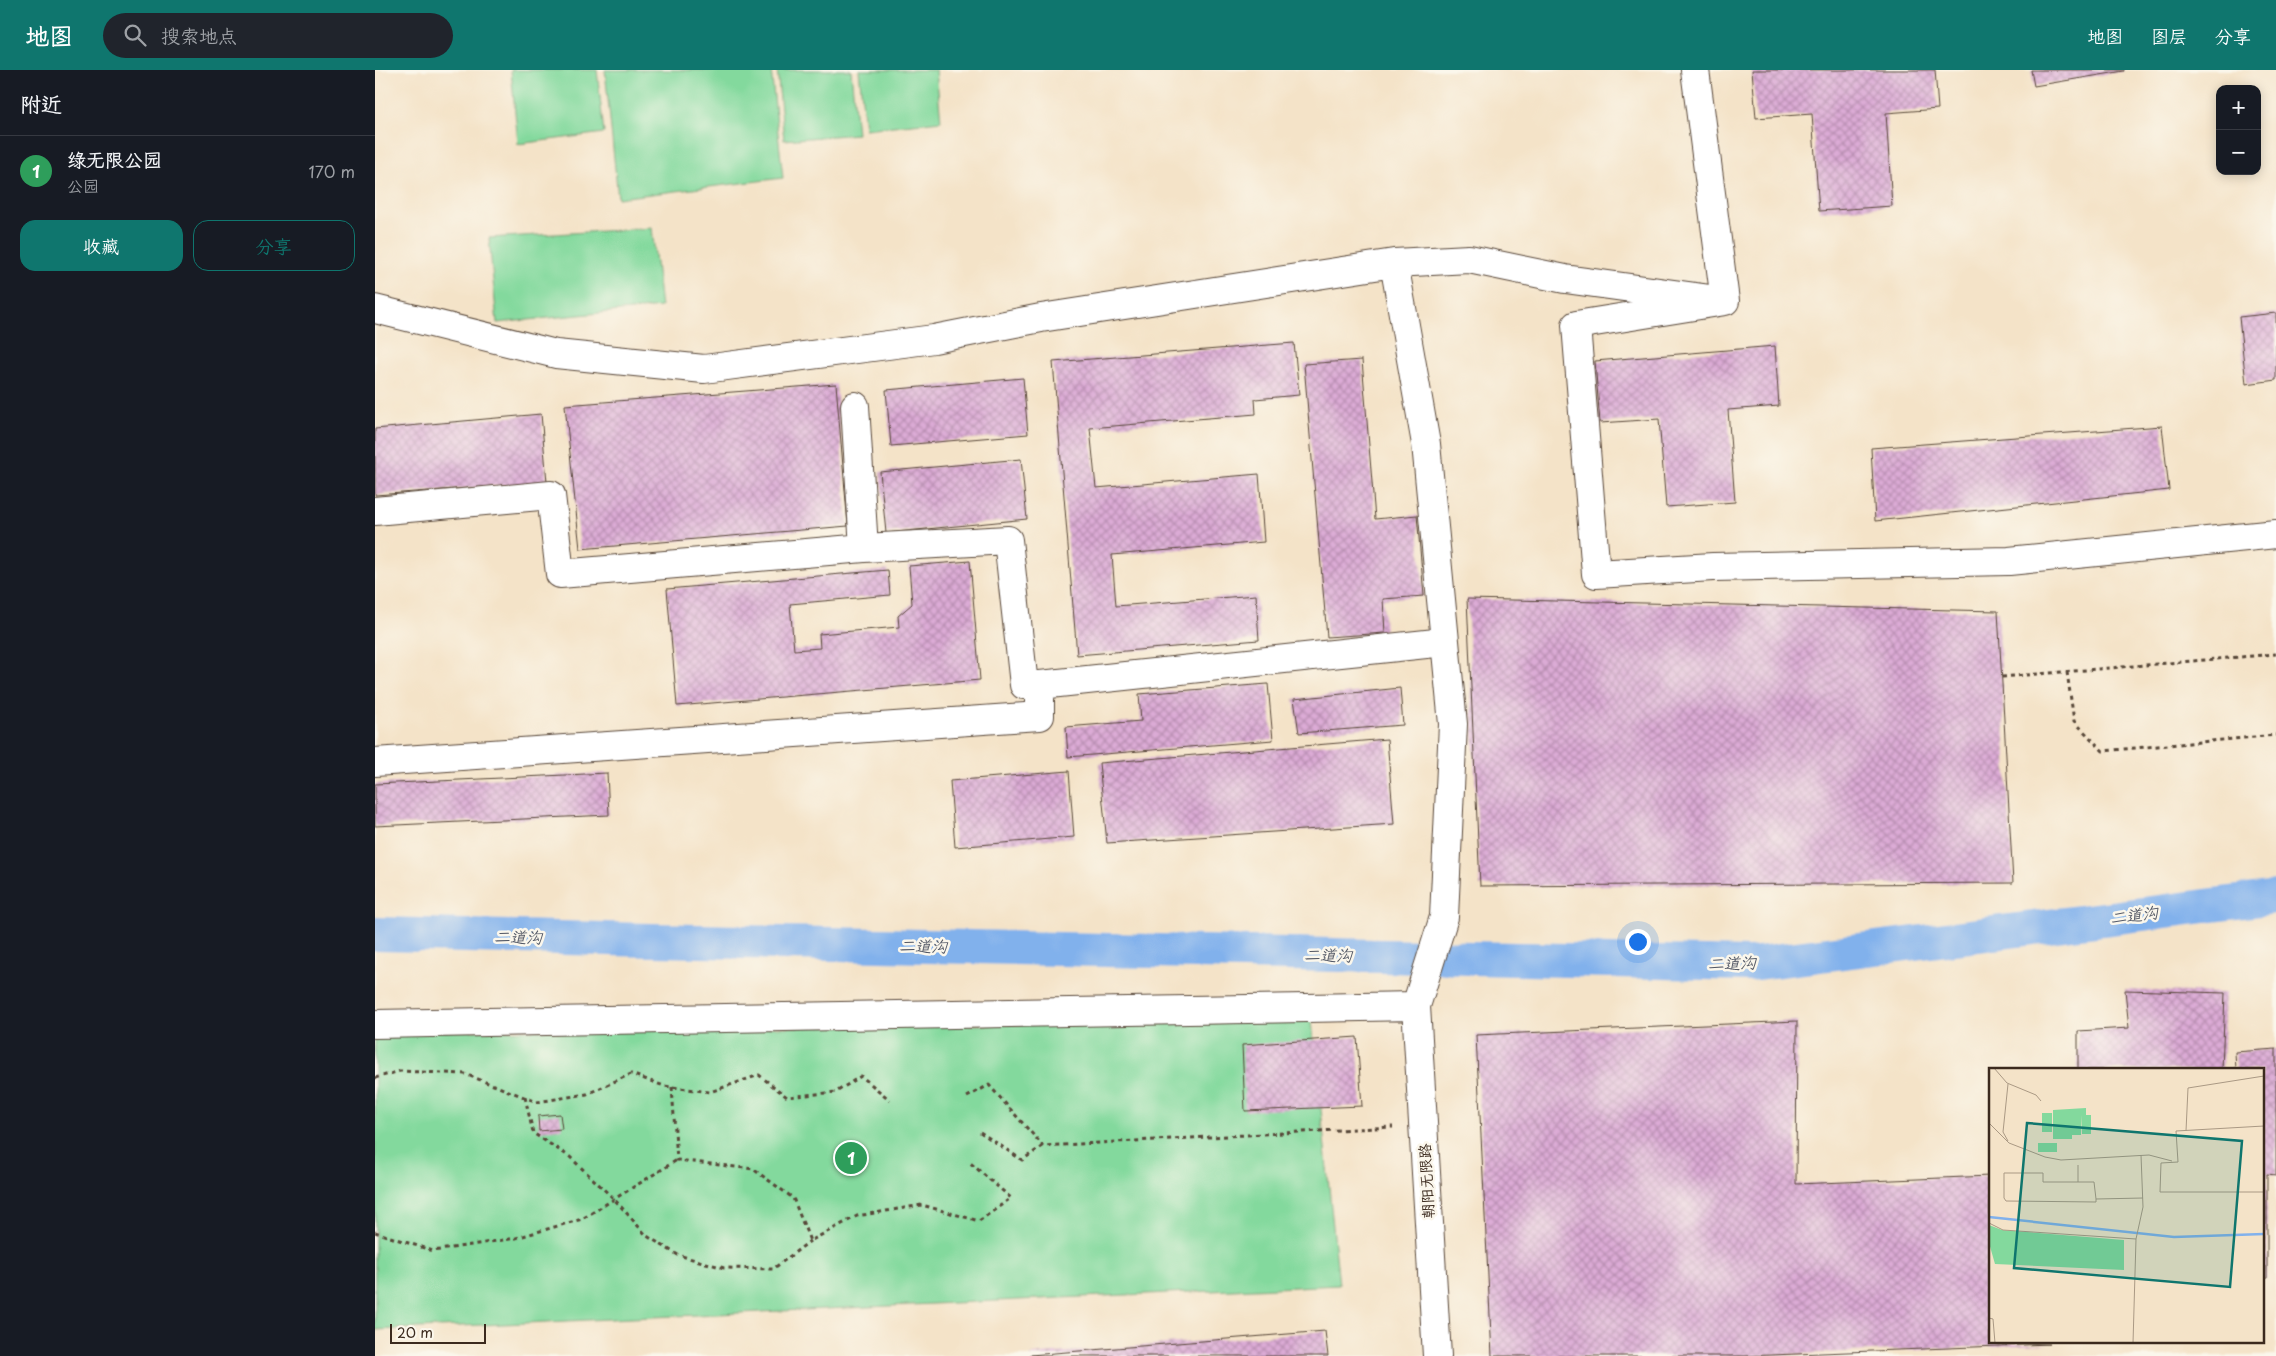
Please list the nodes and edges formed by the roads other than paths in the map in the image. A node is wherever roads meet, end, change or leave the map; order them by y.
1 (1695, 70) edge
2 (1394, 263) junction
3 (1725, 301) junction
4 (375, 309) edge
5 (855, 406) dead end
6 (375, 512) edge
7 (2276, 534) edge
8 (864, 548) junction
9 (1445, 642) junction
10 (1040, 685) junction
11 (375, 762) edge
12 (1417, 1005) junction
13 (375, 1024) edge
14 (1437, 1356) edge

1 - 3 street
2 - 3 street
2 - 4 street
2 - 9 street
3 - 7 street
5 - 8 street
6 - 8 street
8 - 10 street
9 - 10 street
9 - 12 street
10 - 11 street
12 - 13 street
12 - 14 street, 朝阳无限路

